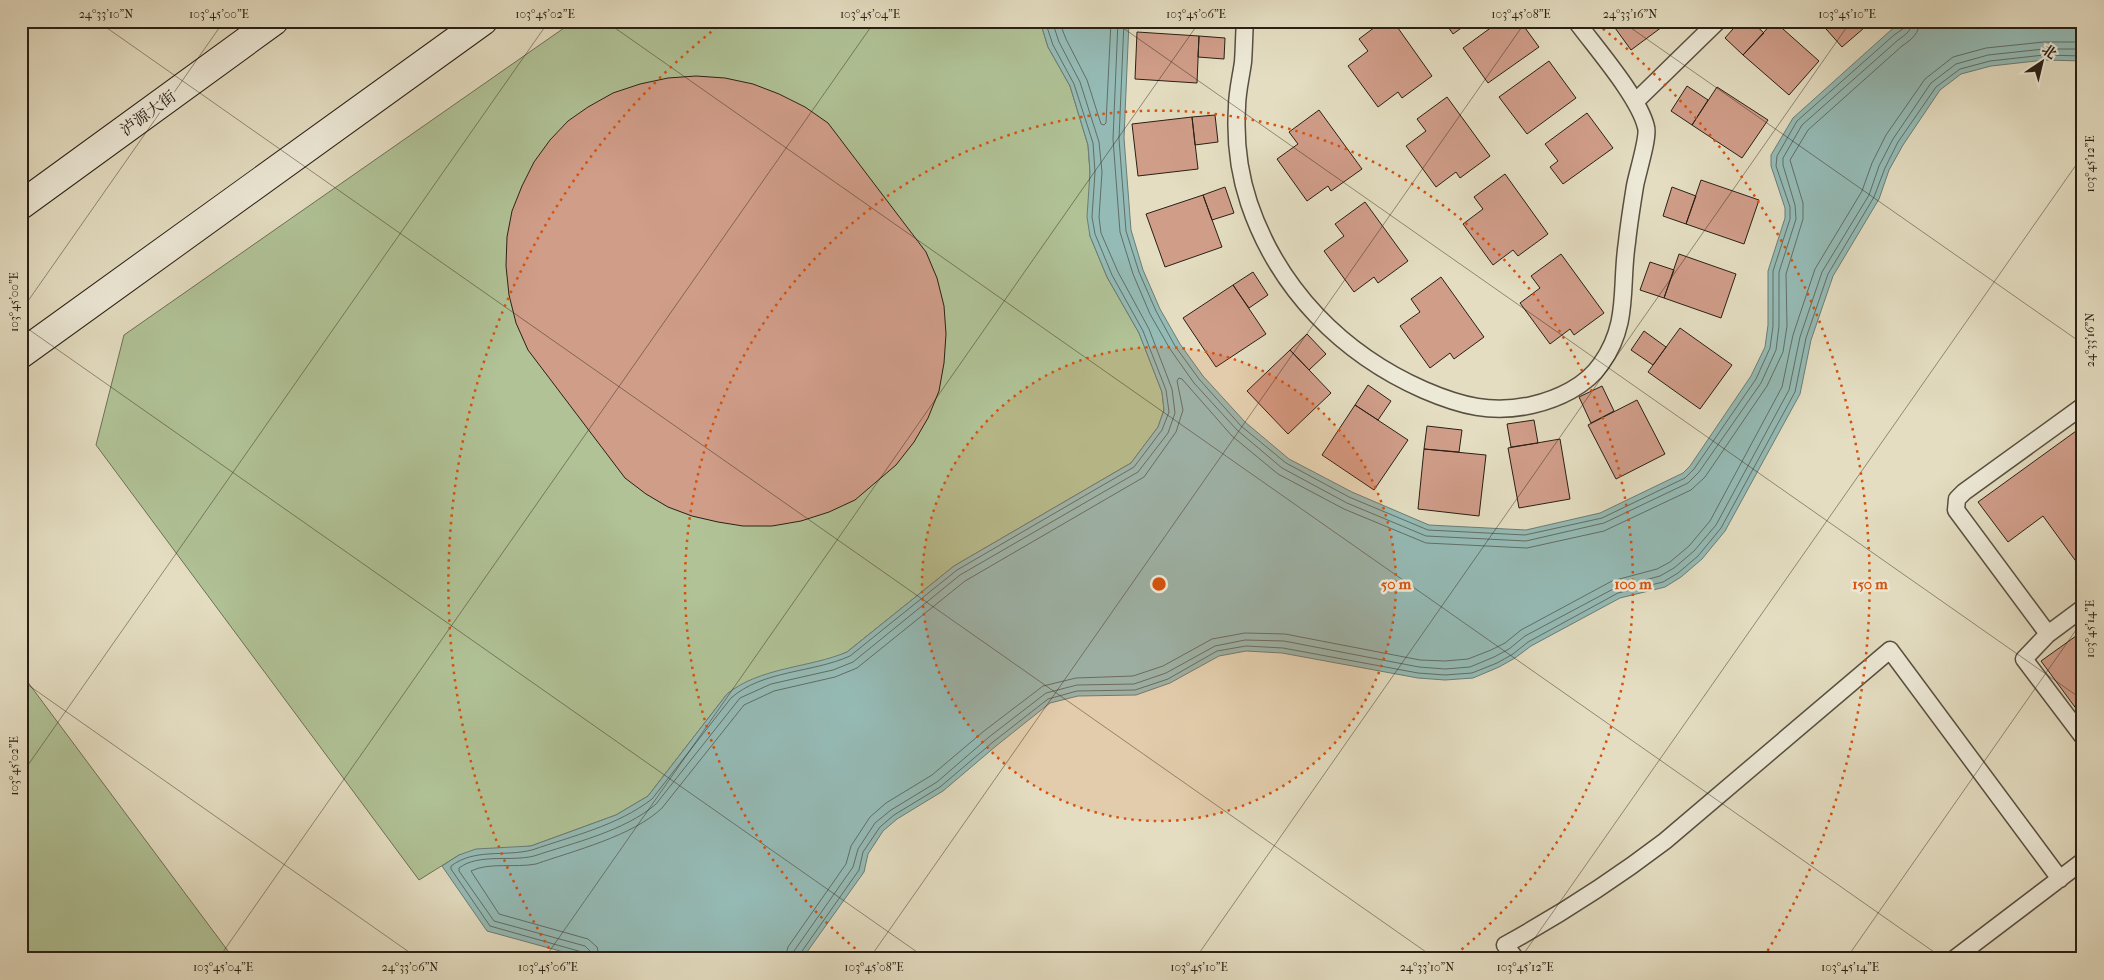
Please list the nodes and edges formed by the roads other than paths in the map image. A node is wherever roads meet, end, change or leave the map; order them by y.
1 (274, 21) edge
2 (483, 21) edge
3 (1245, 21) edge
4 (1576, 21) edge
5 (1718, 21) edge
6 (1635, 102) junction
7 (21, 205) edge
8 (21, 354) edge
9 (2083, 406) edge
10 (2083, 608) edge
11 (2048, 634) junction
12 (2083, 737) edge
13 (2083, 861) edge
14 (2060, 878) junction
15 (1516, 959) edge
16 (1954, 959) edge

1 - 7 main road, 泸源大街
2 - 8 main road
3 - 6 lane
4 - 6 lane
5 - 6 lane
9 - 11 lane
10 - 11 lane
11 - 12 lane
13 - 14 lane
14 - 15 lane
14 - 16 lane

